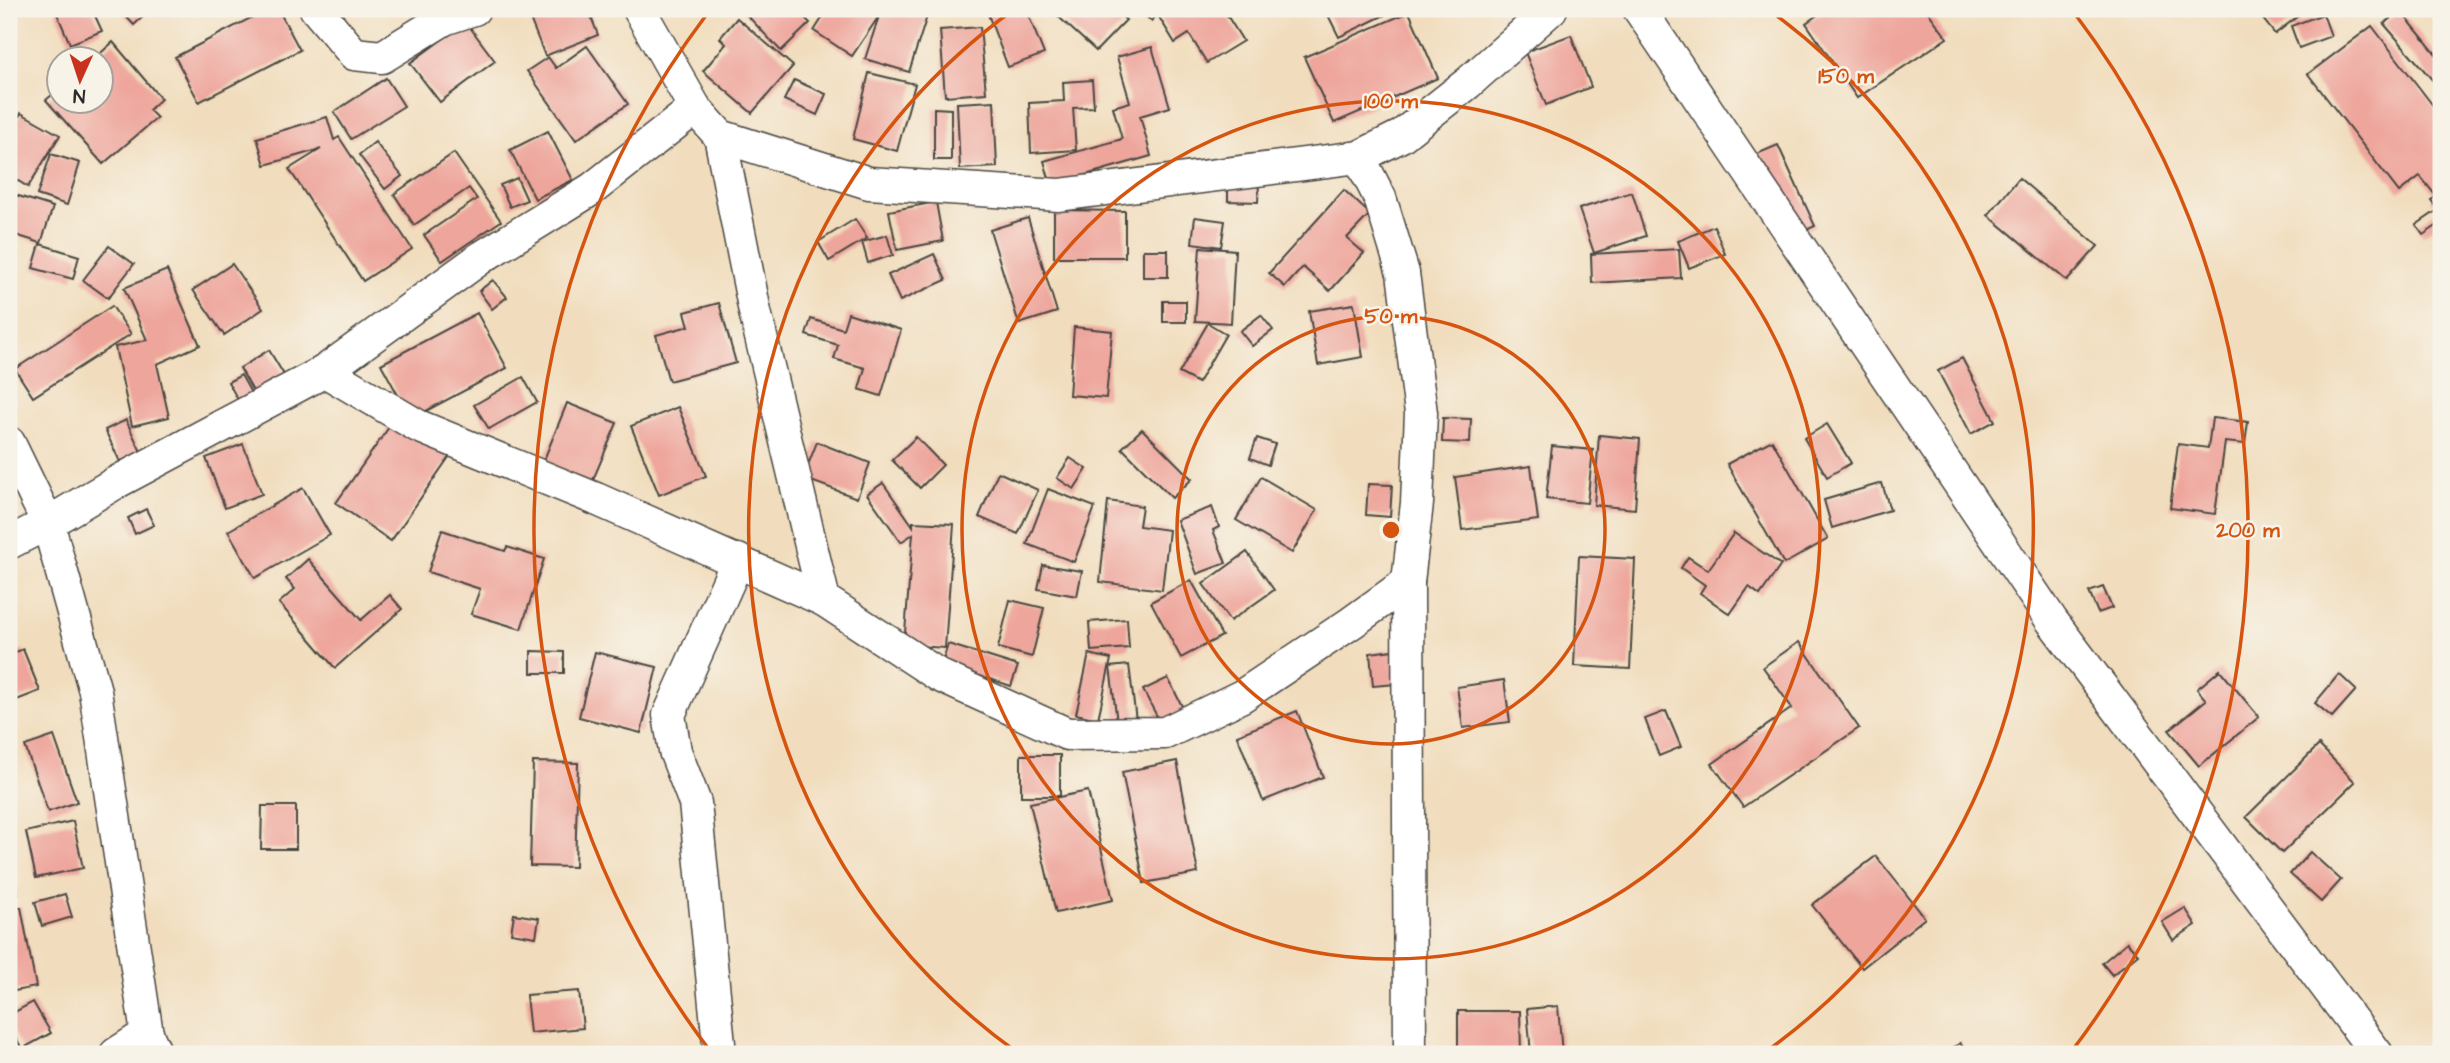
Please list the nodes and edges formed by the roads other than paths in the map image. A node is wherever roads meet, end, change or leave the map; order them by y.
1 (316, 9) edge
2 (474, 9) edge
3 (639, 9) edge
4 (1551, 9) edge
5 (1639, 9) edge
6 (695, 108) junction
7 (720, 136) junction
8 (1359, 158) junction
9 (325, 371) junction
10 (9, 443) edge
11 (48, 523) junction
12 (9, 543) edge
13 (738, 560) junction
14 (1408, 582) junction
15 (824, 600) junction
16 (152, 1044) edge
17 (116, 1054) edge
18 (720, 1054) edge
19 (1410, 1054) edge
20 (2377, 1054) edge

1 - 2 street
3 - 6 street
4 - 8 street
5 - 20 street
6 - 7 street
6 - 9 street
7 - 8 street
7 - 15 street
8 - 14 street
9 - 11 street
9 - 13 street
10 - 11 street
11 - 12 street
11 - 16 street
13 - 15 street
13 - 18 street
14 - 15 street
14 - 19 street
16 - 17 street

